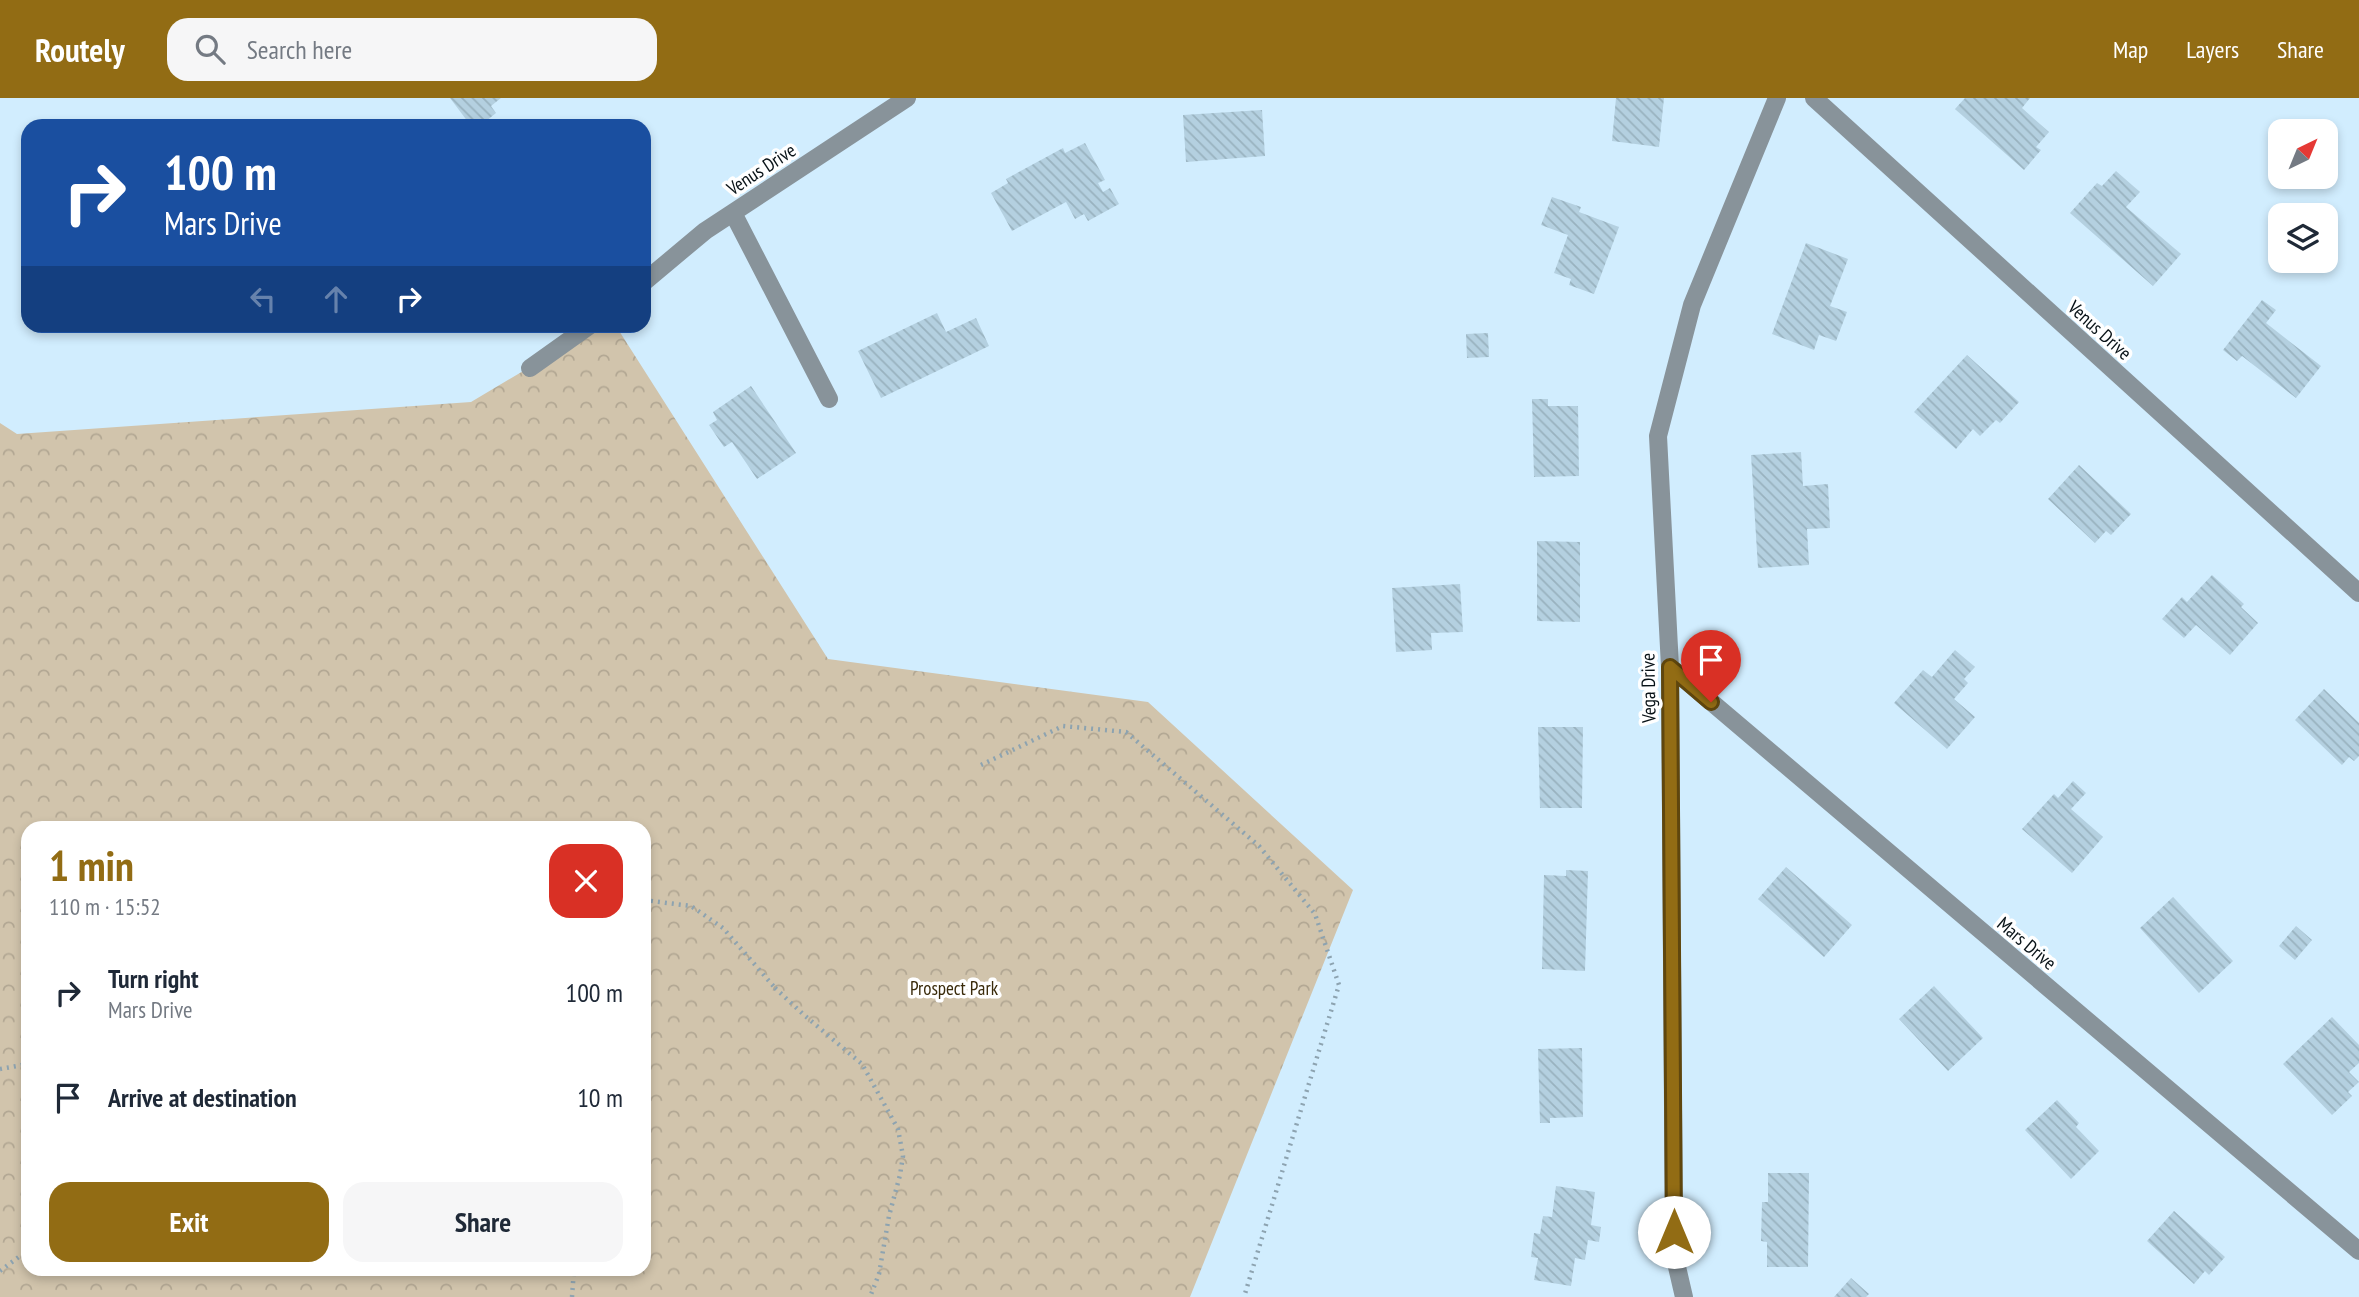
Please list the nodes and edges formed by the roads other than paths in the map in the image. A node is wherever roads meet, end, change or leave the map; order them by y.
1 (907, 98) edge
2 (1777, 98) edge
3 (1814, 98) edge
4 (733, 213) junction
5 (651, 276) edge
6 (579, 333) edge
7 (530, 368) dead end
8 (829, 399) dead end
9 (2359, 593) edge
10 (1670, 667) junction
11 (2359, 1251) edge
12 (1684, 1297) edge

1 - 4 street, Venus Drive
2 - 10 street, Vega Drive
3 - 9 street, Venus Drive
4 - 5 street, Venus Drive
4 - 8 street
6 - 7 street
10 - 11 street, Mars Drive
10 - 12 street, Vega Drive

